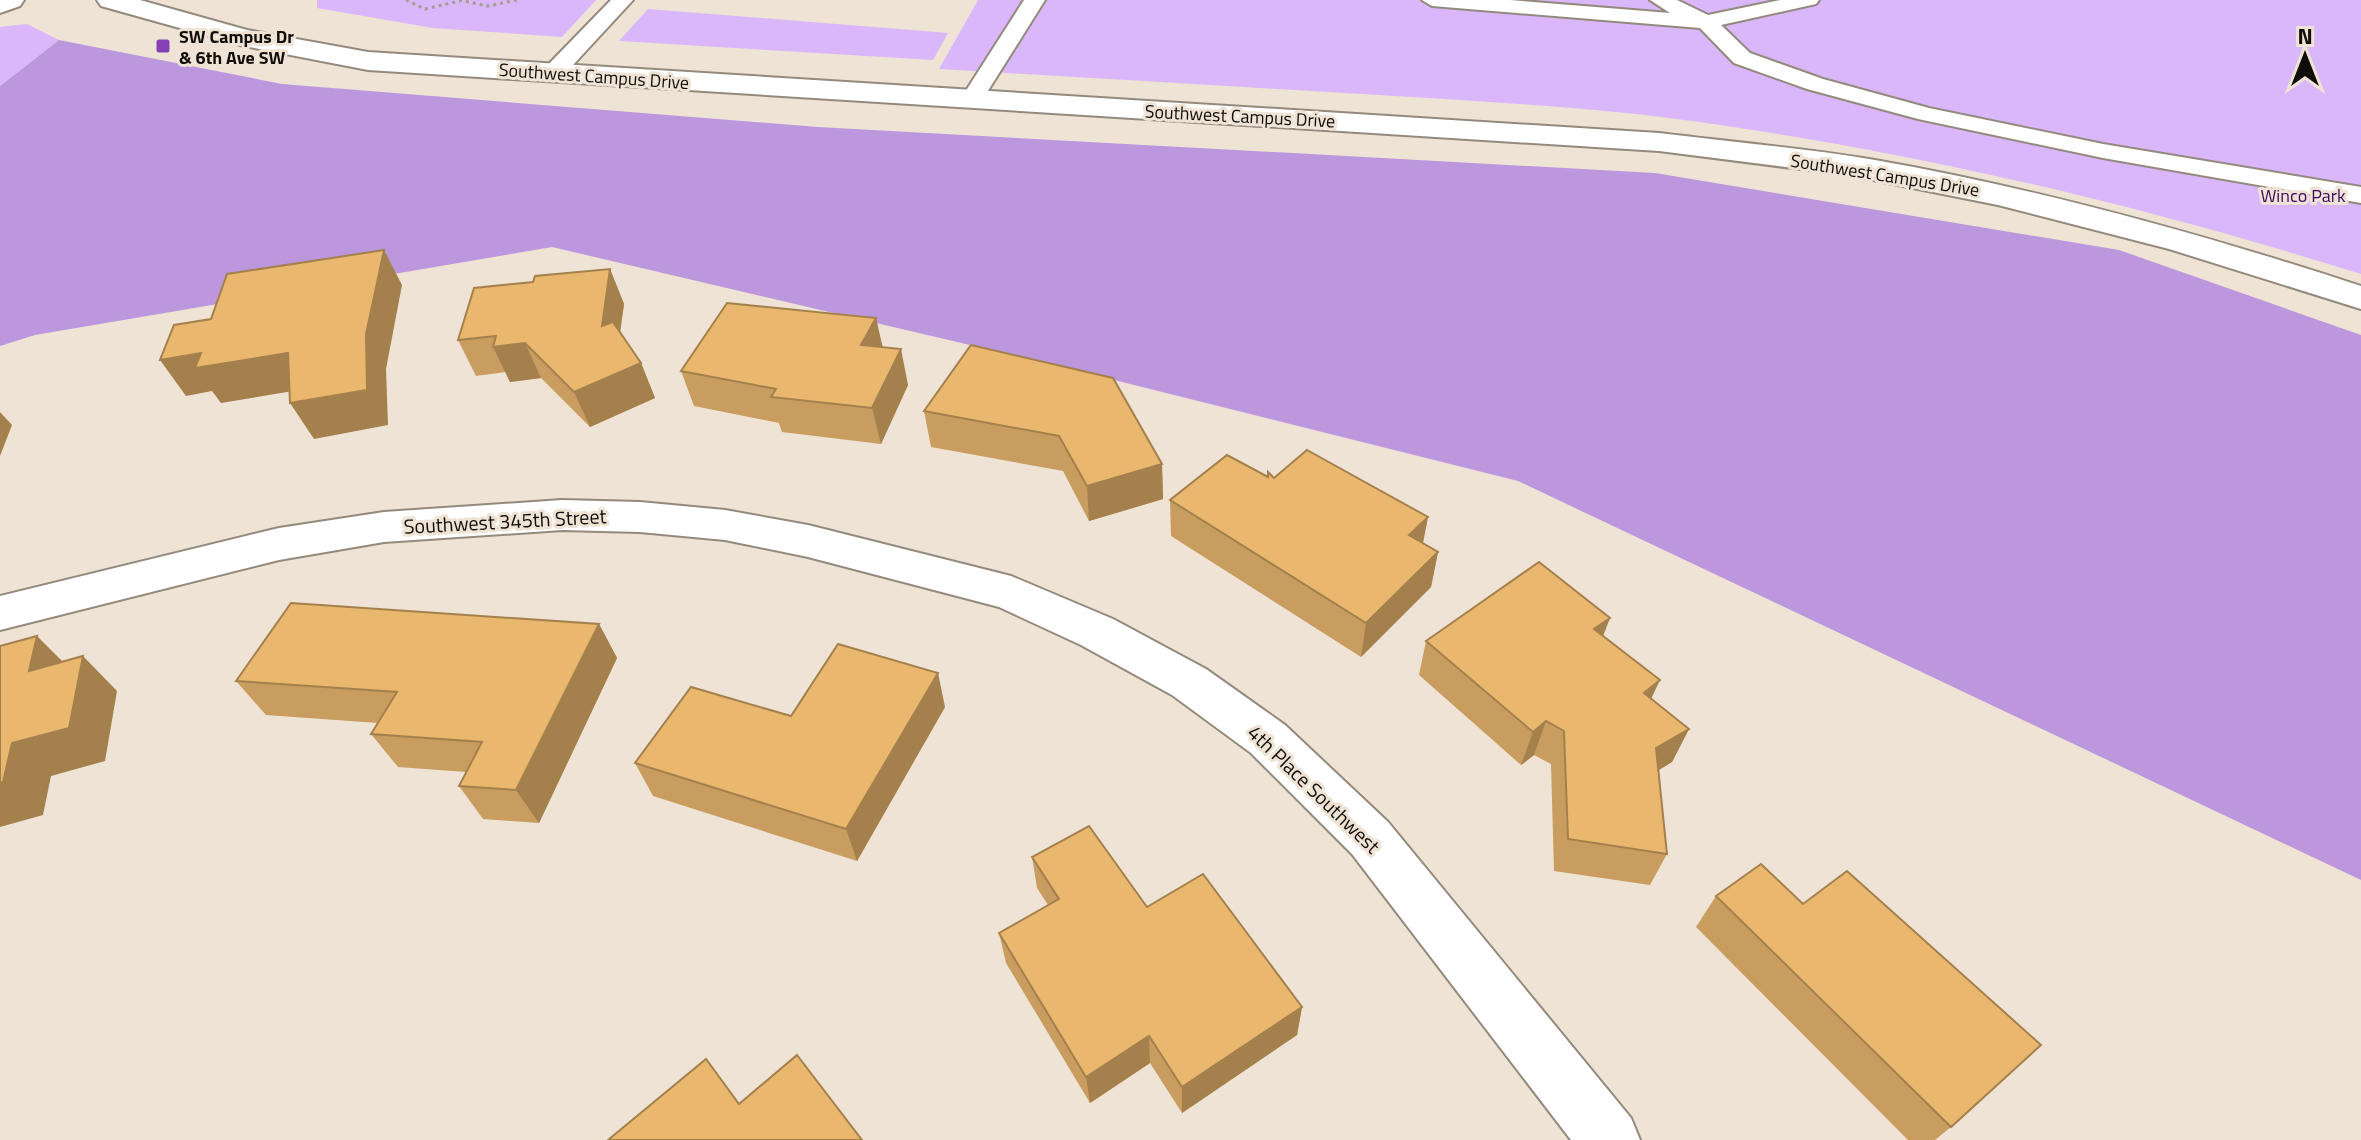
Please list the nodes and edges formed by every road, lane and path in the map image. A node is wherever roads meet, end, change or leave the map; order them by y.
1 (11, 0) edge
2 (110, 0) edge
3 (406, 0) edge
4 (460, 0) edge
5 (517, 0) edge
6 (623, 0) edge
7 (1035, 0) edge
8 (1432, 0) edge
9 (1660, 0) edge
10 (1809, 0) edge
11 (0, 5) edge
12 (1706, 22) junction
13 (552, 74) junction
14 (971, 100) junction
15 (2361, 195) edge
16 (2361, 298) edge
17 (1011, 593) joint
18 (0, 613) edge
19 (1609, 1140) edge

1 - 11 main road
2 - 13 main road, Southwest Campus Drive
3 - 4 path
4 - 5 path
6 - 13 lane
7 - 14 lane
8 - 12 lane
9 - 12 lane
10 - 12 lane
12 - 15 lane
13 - 14 main road, Southwest Campus Drive
14 - 16 main road, Southwest Campus Drive
17 - 18 main road, Southwest 345th Street
17 - 19 main road, 4th Place Southwest

